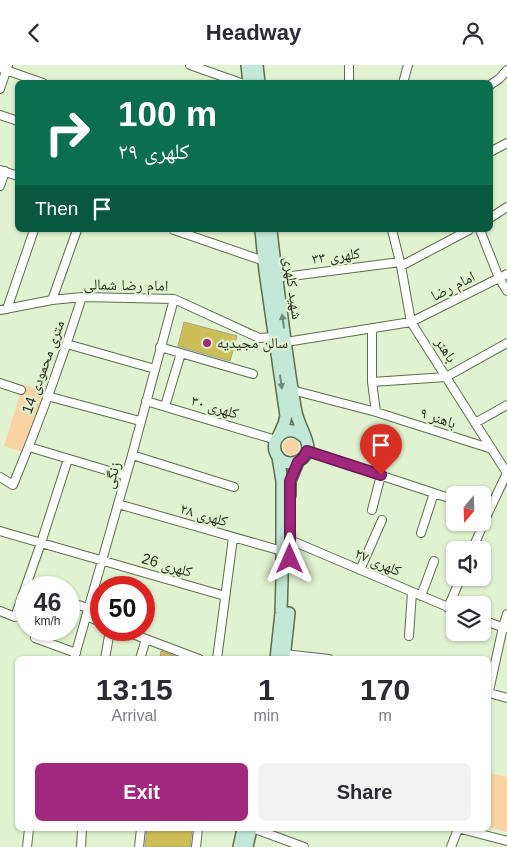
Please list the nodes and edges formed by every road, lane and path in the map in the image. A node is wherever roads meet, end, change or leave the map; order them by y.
1 (190, 65) edge
2 (247, 65) edge
3 (258, 65) edge
4 (349, 65) edge
5 (408, 65) edge
6 (5, 68) edge
7 (507, 70) edge
8 (35, 80) edge
9 (232, 80) edge
10 (249, 80) edge
11 (259, 80) edge
12 (350, 80) edge
13 (404, 80) edge
14 (493, 83) edge
15 (0, 89) edge
16 (0, 115) edge
17 (15, 120) edge
18 (507, 143) edge
19 (493, 150) edge
20 (2, 171) edge
21 (15, 175) edge
22 (0, 186) edge
23 (507, 207) edge
24 (493, 216) edge
25 (33, 232) edge
26 (76, 232) edge
27 (180, 232) edge
28 (261, 232) edge
29 (271, 232) edge
30 (392, 232) edge
31 (465, 232) edge
32 (481, 232) edge
33 (264, 261) junction
34 (400, 264) junction
35 (507, 274) edge
36 (276, 277) junction
37 (499, 278) junction
38 (507, 291) edge
39 (82, 297) junction
40 (174, 299) junction
41 (52, 300) junction
42 (4, 310) edge
43 (411, 322) junction
44 (372, 327) junction
45 (280, 340) junction
46 (507, 343) edge
47 (67, 344) junction
48 (160, 347) junction
49 (181, 353) junction
50 (155, 369) junction
51 (253, 374) dead end
52 (446, 377) junction
53 (372, 382) junction
54 (0, 383) edge
55 (21, 390) dead end
56 (292, 390) junction
57 (47, 396) junction
58 (146, 401) junction
59 (507, 405) edge
60 (165, 406) junction
61 (376, 412) junction
62 (140, 421) junction
63 (475, 423) junction
64 (304, 437) junction
65 (277, 438) junction
66 (29, 447) junction
67 (492, 449) junction
68 (307, 451) junction
69 (132, 455) junction
70 (278, 457) junction
71 (68, 459) junction
72 (298, 462) junction
73 (507, 473) edge
74 (381, 475) junction
75 (126, 476) junction
76 (0, 477) edge
77 (234, 487) dead end
78 (434, 493) junction
79 (446, 497) edge
80 (491, 501) edge
81 (118, 504) junction
82 (372, 510) dead end
83 (382, 520) dead end
84 (421, 533) dead end
85 (1, 534) edge
86 (233, 538) junction
87 (290, 539) junction
88 (41, 543) junction
89 (282, 551) junction
90 (102, 560) junction
91 (434, 561) dead end
92 (360, 570) junction
93 (412, 592) junction
94 (225, 596) junction
95 (421, 596) junction
96 (446, 606) edge
97 (80, 608) edge
98 (0, 611) edge
99 (87, 612) junction
100 (90, 614) edge
101 (507, 614) edge
102 (491, 623) edge
103 (505, 628) edge
104 (409, 636) dead end
105 (42, 641) edge
106 (108, 641) edge
107 (145, 641) edge
108 (151, 641) edge
109 (75, 656) edge
110 (105, 656) edge
111 (141, 656) edge
112 (191, 656) edge
113 (217, 656) edge
114 (281, 656) edge
115 (281, 656) edge
116 (491, 671) edge
117 (491, 693) edge
118 (507, 698) edge
119 (30, 831) edge
120 (82, 831) edge
121 (142, 831) edge
122 (198, 831) edge
123 (243, 831) edge
124 (251, 831) edge
125 (260, 831) edge
126 (458, 831) edge
127 (467, 831) edge
128 (507, 841) edge
129 (27, 847) edge
130 (81, 847) edge
131 (139, 847) edge
132 (196, 847) edge
133 (239, 847) edge
134 (247, 847) edge
135 (304, 847) edge
136 (451, 847) edge

1 - 9 street
2 - 10 main road
3 - 11 main road
4 - 12 street
5 - 13 street
6 - 8 street
6 - 15 street
7 - 14 street
16 - 17 street
18 - 19 street
20 - 21 street
20 - 22 street
23 - 24 street
25 - 42 street
26 - 41 street
27 - 33 street
28 - 33 main road, شهید کلهری
29 - 36 main road, شهید کلهری
30 - 34 street, باهنر
31 - 34 street
32 - 37 street
33 - 45 main road, شهید کلهری
34 - 36 street, کلهری ۳۳
34 - 43 street, باهنر
35 - 37 street, امام رضا
45 -> 36 main road, شهید کلهری
37 - 38 street
37 - 43 street, امام رضا
39 - 40 street, امام رضا شمالی
39 - 41 street, امام رضا شمالی
39 - 47 street, 14 متری محمودی
40 - 45 street, امام رضا شمالی
40 - 48 street, زنگی
41 - 42 street, امام رضا شمالی
43 - 44 street, امام رضا
43 - 52 street, باهنر
44 - 45 street, امام رضا شمالی
44 - 53 street
45 - 56 main road, شهید کلهری
45 -> 65 main road, شهید کلهری
46 - 52 street
47 - 50 street
47 - 57 street, 14 متری محمودی
48 - 49 street
48 - 50 street, زنگی
49 - 51 street
49 - 60 street
50 - 58 street, زنگی
52 - 53 street
52 - 63 street, باهنر
53 - 61 street
54 - 55 street
56 - 61 street, باهنر ۹
56 - 64 main road, شهید کلهری
57 - 62 street
57 - 66 street, 14 متری محمودی
58 - 60 street, کلهری ۳۰
58 - 62 street, زنگی
59 - 63 street
60 - 65 street, کلهری ۳۰
61 - 67 street, باهنر ۹
62 - 69 street, زنگی
63 - 67 street, باهنر
64 - 65 main road
64 - 68 main road
65 - 70 main road
66 - 71 street
66 - 76 street, 14 متری محمودی
67 - 73 street, باهنر
68 - 72 main road
68 - 74 street
69 - 75 street, زنگی
69 - 77 street
70 - 72 main road
70 - 89 main road
71 - 75 street
71 - 88 street
72 - 87 main road
73 - 80 street
74 - 78 street
74 - 82 street
75 - 81 street, زنگی
78 - 79 street
78 - 84 street
81 - 86 street, کلهری ۲۸
81 - 90 street, زنگی
83 - 92 street
85 - 88 street, کلهری 26
86 - 89 street, کلهری ۲۸
86 - 94 street
87 - 92 street, کلهری ۲۷
87 - 115 main road
88 - 90 street, کلهری 26
88 - 98 street
89 - 114 main road
90 - 94 street, کلهری 26
90 - 99 street, زنگی
91 - 95 street
92 - 93 street, کلهری ۲۷
93 - 95 street, کلهری ۲۷
93 - 104 street
94 - 113 street
95 - 96 street, کلهری ۲۷
97 - 99 street
99 - 100 street
99 - 109 street, زنگی
101 - 103 street
102 - 103 street
103 - 116 street
105 - 109 street
106 - 110 street
107 - 111 street
108 - 112 street
117 - 118 street
119 - 129 street
120 - 130 street
121 - 131 street
122 - 132 street
123 - 133 main road
124 - 134 main road
125 - 135 street
126 - 136 street
127 - 128 street

